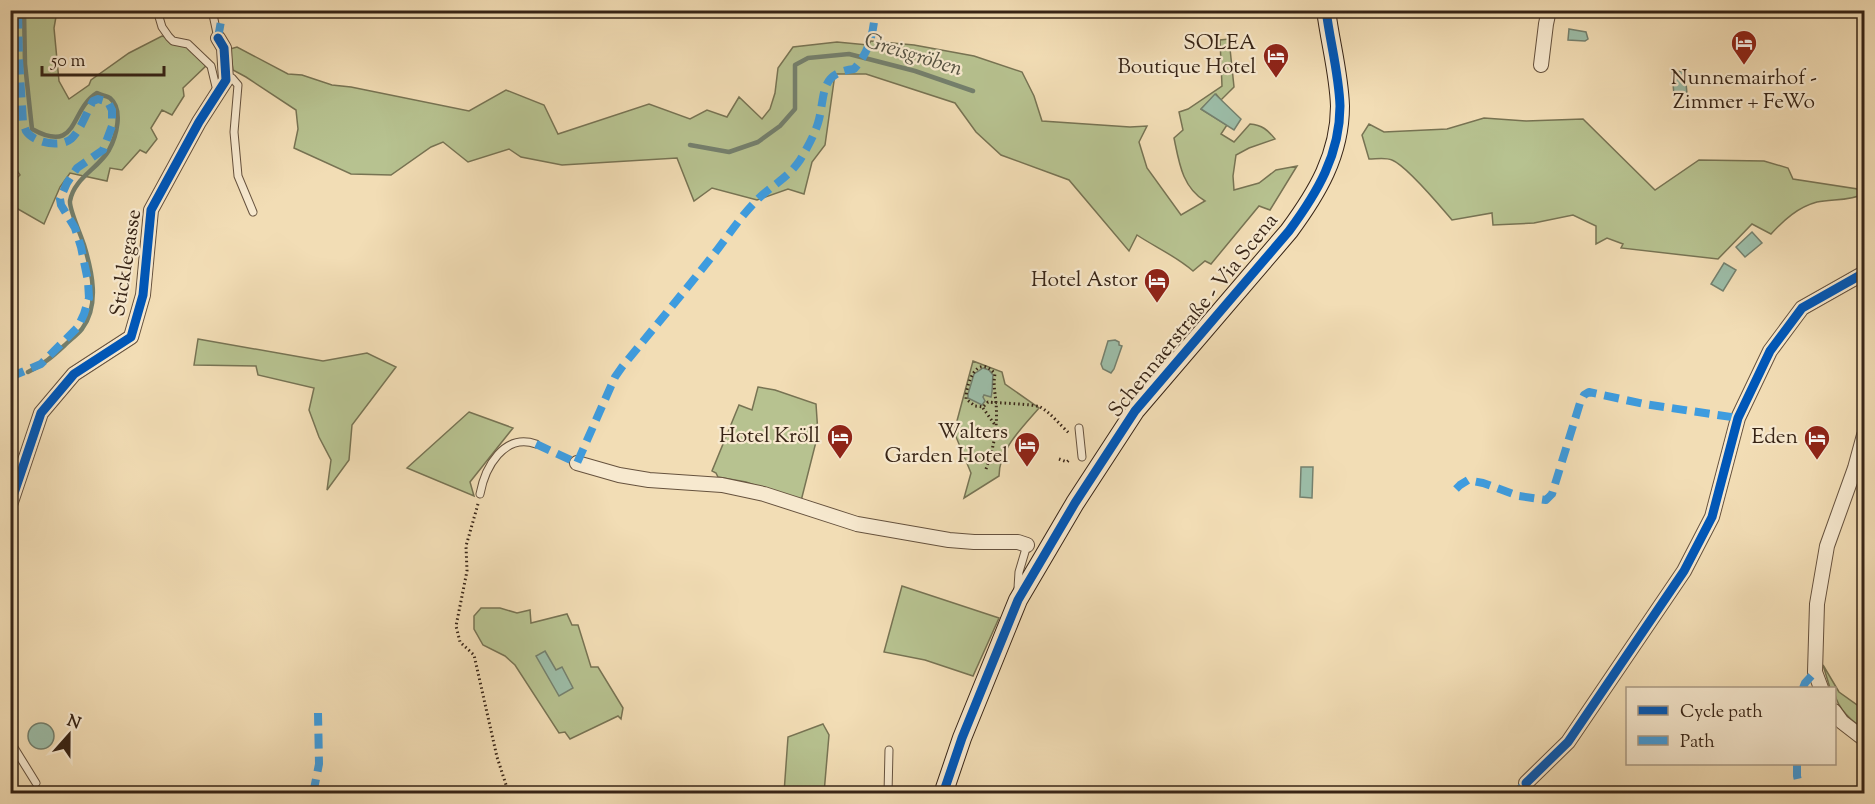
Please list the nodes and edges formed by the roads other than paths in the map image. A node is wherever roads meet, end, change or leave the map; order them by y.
1 (157, 10) edge
2 (212, 10) edge
3 (1326, 10) edge
4 (1549, 10) edge
5 (221, 43) joint
6 (1541, 65) dead end
7 (226, 74) junction
8 (218, 94) junction
9 (253, 212) dead end
10 (1864, 273) edge
11 (1079, 428) dead end
12 (1864, 435) edge
13 (536, 444) dead end
14 (1082, 457) dead end
15 (577, 464) dead end
16 (480, 494) road end
17 (10, 505) edge
18 (1027, 545) joint
19 (1018, 600) junction
20 (1821, 687) edge
21 (1836, 714) edge
22 (1864, 739) edge
23 (10, 741) edge
24 (889, 750) dead end
25 (36, 783) dead end
26 (1526, 783) dead end
27 (888, 794) edge
28 (943, 794) edge

1 - 8 lane
2 - 5 lane
3 - 19 street, Schennaerstraße - Via Scena
4 - 6 street
5 - 7 street
7 - 8 street, Sticklegasse
7 - 9 lane
8 - 17 street, Sticklegasse
10 - 26 street
11 - 14 lane
12 - 20 street
13 - 16 lane
15 - 18 street
18 - 19 lane
19 - 28 street, Schennaerstraße - Via Scena
21 - 22 street
23 - 25 lane
24 - 27 lane

